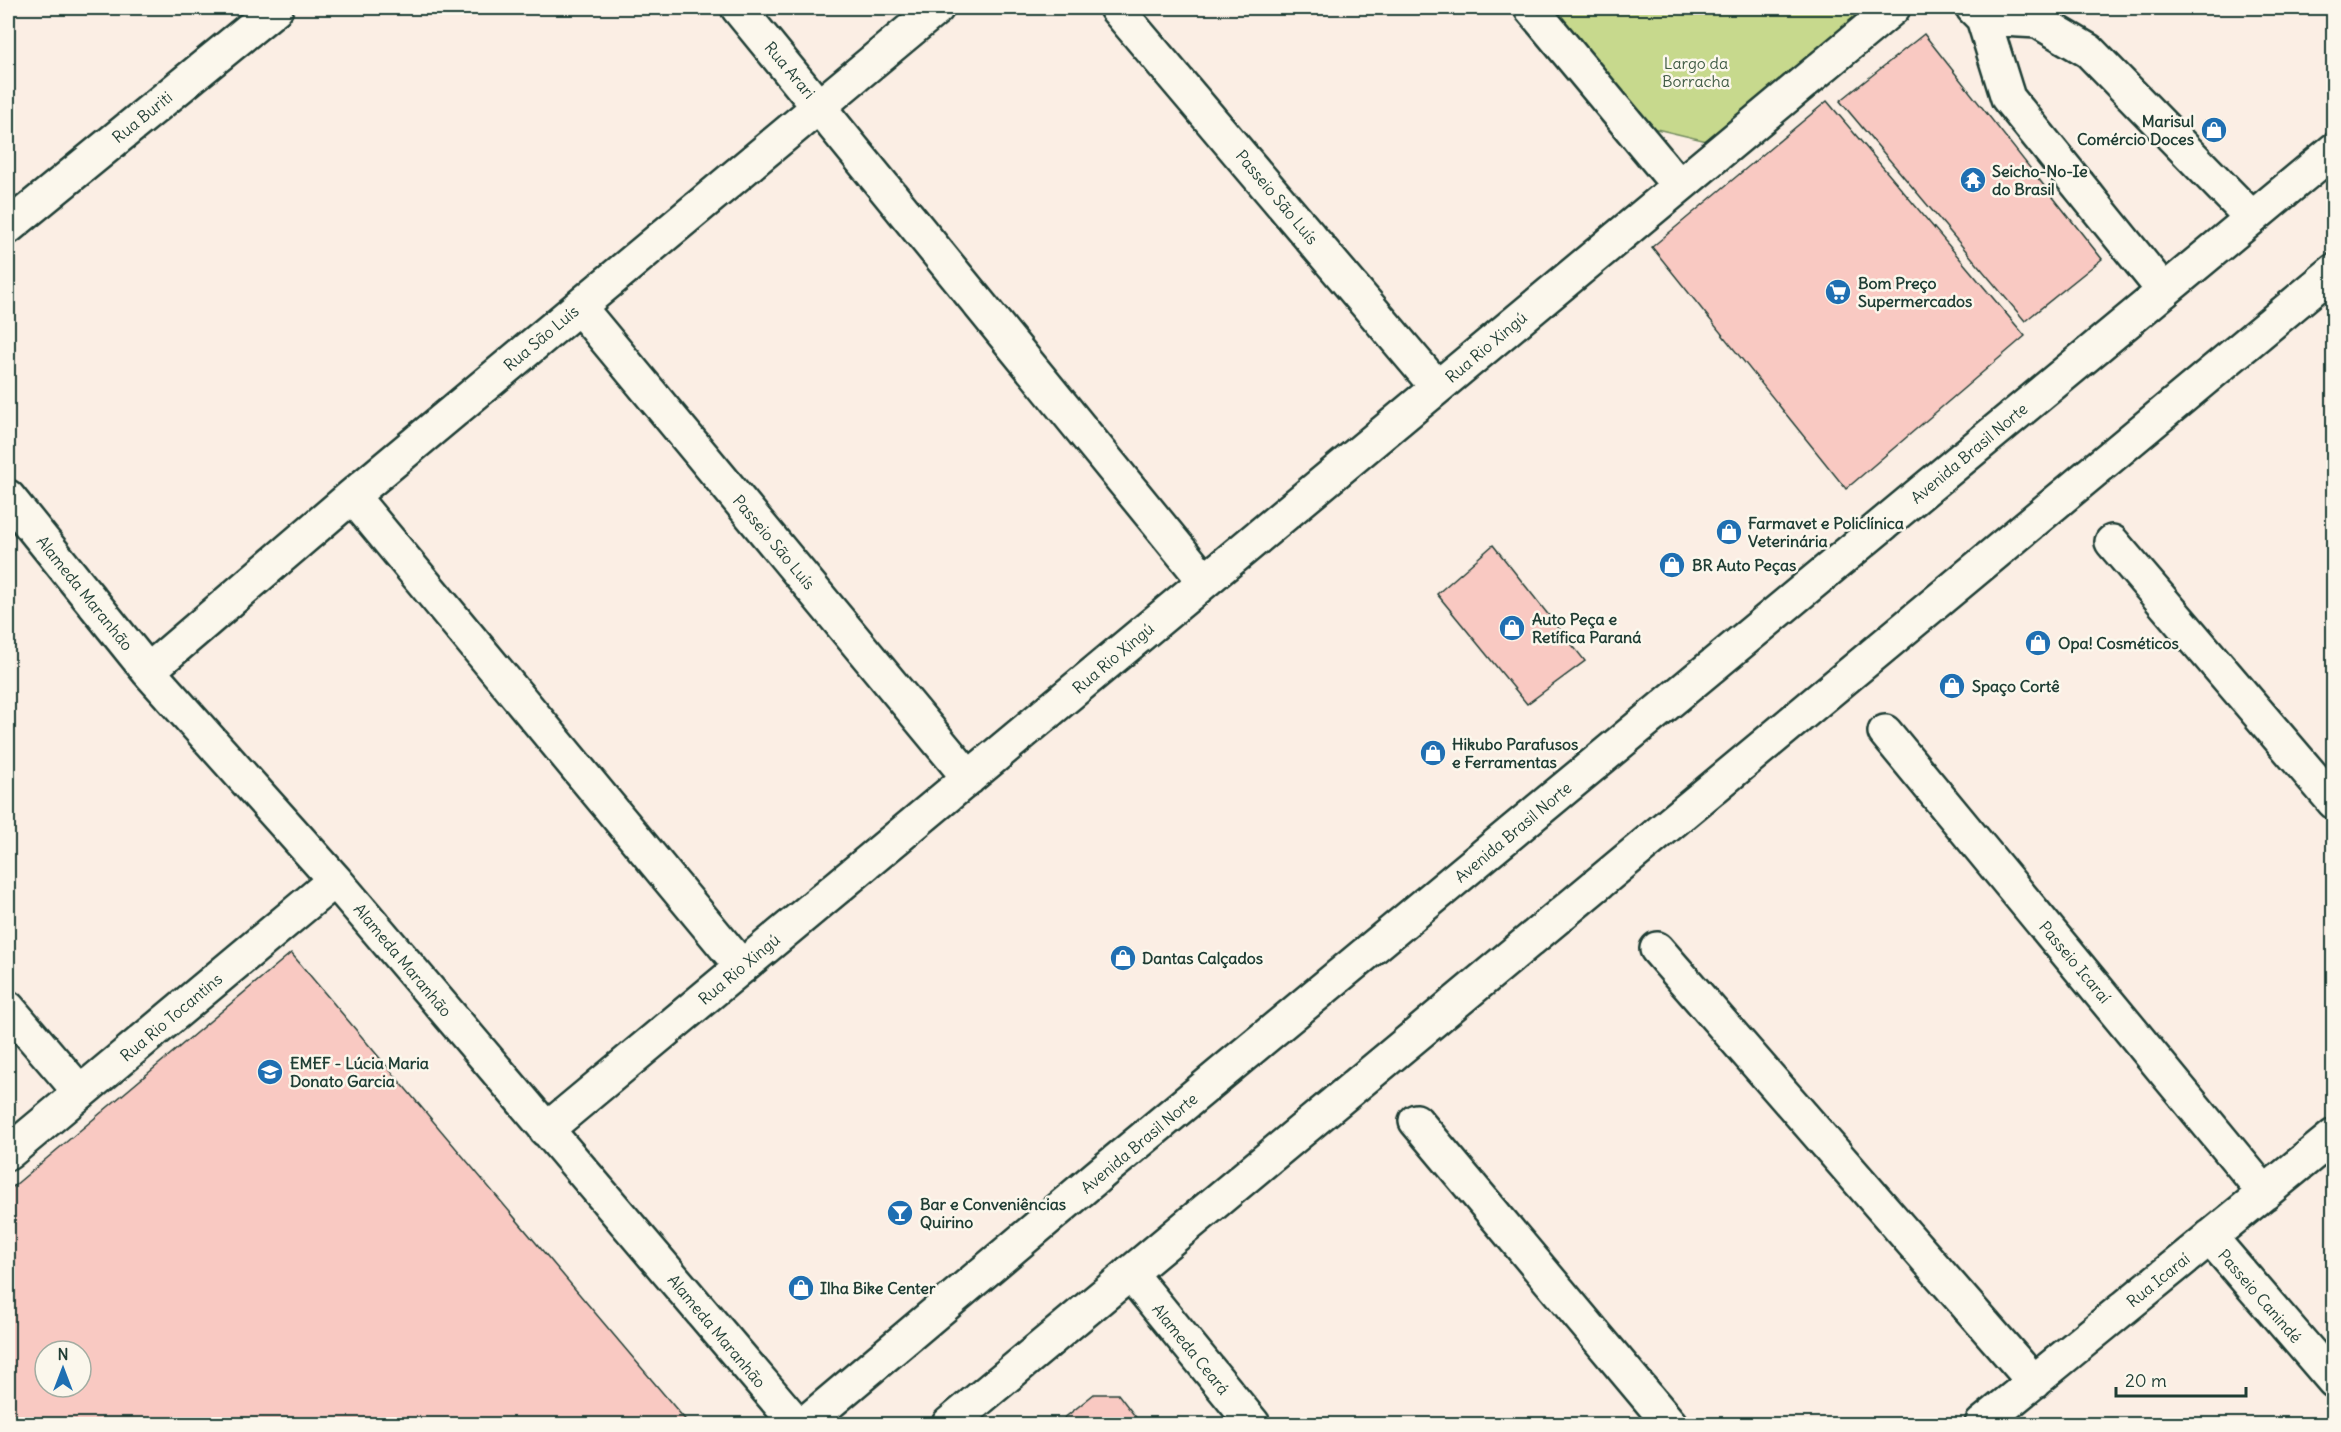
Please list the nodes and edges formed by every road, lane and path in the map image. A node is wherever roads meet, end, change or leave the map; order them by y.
1 (276, 8) edge
2 (738, 8) edge
3 (937, 8) edge
4 (1116, 8) edge
5 (1532, 8) edge
6 (1893, 8) edge
7 (1978, 13) edge
8 (820, 106) junction
9 (2334, 150) edge
10 (1679, 186) junction
11 (2252, 218) junction
12 (8, 227) edge
13 (2334, 271) edge
14 (2164, 291) junction
15 (579, 307) junction
16 (1437, 387) junction
17 (352, 496) junction
18 (8, 497) edge
19 (2112, 542) dead end
20 (1205, 581) junction
21 (148, 671) junction
22 (1885, 732) dead end
23 (969, 778) junction
24 (2334, 802) edge
25 (335, 880) junction
26 (1657, 949) dead end
27 (742, 967) junction
28 (8, 1008) edge
29 (80, 1092) junction
30 (1416, 1121) dead end
31 (546, 1130) junction
32 (2334, 1136) edge
33 (8, 1153) edge
34 (2265, 1193) junction
35 (2210, 1237) junction
36 (1130, 1273) junction
37 (2334, 1381) edge
38 (2034, 1382) junction
39 (797, 1425) edge
40 (804, 1425) edge
41 (949, 1425) edge
42 (1253, 1425) edge
43 (1670, 1425) edge
44 (1982, 1425) edge

1 - 12 street, Rua Buriti
2 - 8 street, Rua Arari
3 - 8 street, Rua São Luís
4 - 16 street, Passeio São Luís
5 - 10 street
6 - 10 street, Rua Rio Xingú
7 - 11 street
7 - 14 street
8 - 15 street, Rua São Luís
8 - 20 street
9 - 11 street, Avenida Brasil Norte
10 - 16 street, Rua Rio Xingú
11 - 14 street, Avenida Brasil Norte
13 - 36 street
14 - 40 street, Avenida Brasil Norte
15 - 17 street, Rua São Luís
15 - 23 street, Passeio São Luís
16 - 20 street, Rua Rio Xingú
17 - 21 street, Rua São Luís
17 - 27 street
18 - 21 street, Alameda Maranhão
19 - 24 street
20 - 23 street, Rua Rio Xingú
21 - 25 street, Alameda Maranhão
22 - 34 street, Passeio Icaraí
23 - 27 street, Rua Rio Xingú
25 - 29 street, Rua Rio Tocantins
25 - 31 street, Alameda Maranhão
26 - 38 street
27 - 31 street, Rua Rio Xingú
28 - 29 street
29 - 33 street, Rua Rio Tocantins
30 - 43 street
31 - 39 street, Alameda Maranhão
32 - 34 street, Rua Icaraí
34 - 35 street, Rua Icaraí
35 - 37 street, Passeio Canindé
35 - 38 street, Rua Icaraí
36 - 41 street
36 - 42 street, Alameda Ceará
38 - 44 street, Rua Icaraí

